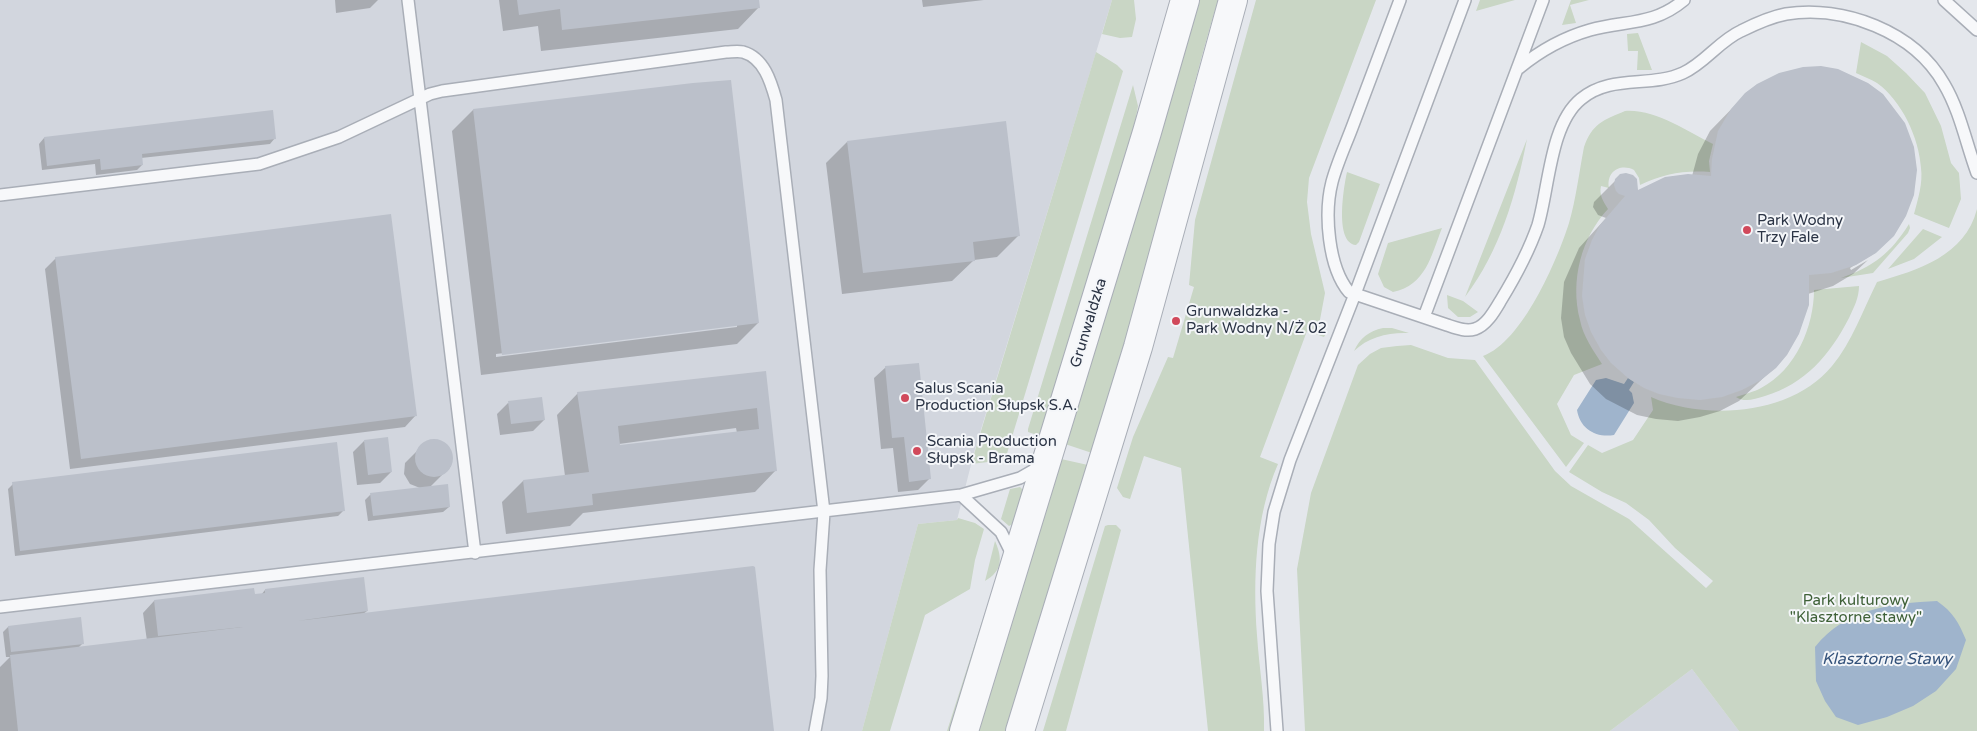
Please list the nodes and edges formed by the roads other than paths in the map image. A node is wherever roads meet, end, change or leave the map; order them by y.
1 (408, 0) edge
2 (1185, 0) edge
3 (1233, 0) edge
4 (1400, 0) edge
5 (1465, 0) edge
6 (1543, 0) edge
7 (1684, 0) edge
8 (1944, 0) edge
9 (1977, 30) edge
10 (1517, 69) junction
11 (420, 98) junction
12 (1977, 173) edge
13 (0, 195) edge
14 (1355, 294) junction
15 (1424, 317) junction
16 (1046, 462) junction
17 (961, 495) junction
18 (824, 512) junction
19 (474, 553) junction
20 (1016, 562) junction
21 (0, 607) edge
22 (815, 731) edge
23 (964, 731) edge
24 (1020, 731) edge
25 (1277, 731) edge

1 - 11 lane
2 - 16 street, Grunwaldzka
3 - 24 street
4 - 14 lane
5 - 14 lane
6 - 10 lane
7 - 10 lane
8 - 9 lane
10 - 15 lane
11 - 13 lane
11 - 18 lane
11 - 19 lane
12 - 15 lane
14 - 15 lane
14 - 25 lane
16 - 17 lane
16 - 20 street, Grunwaldzka
17 - 18 lane
17 - 20 lane
18 - 19 lane
18 - 22 lane
19 - 21 lane
20 - 23 street, Grunwaldzka

